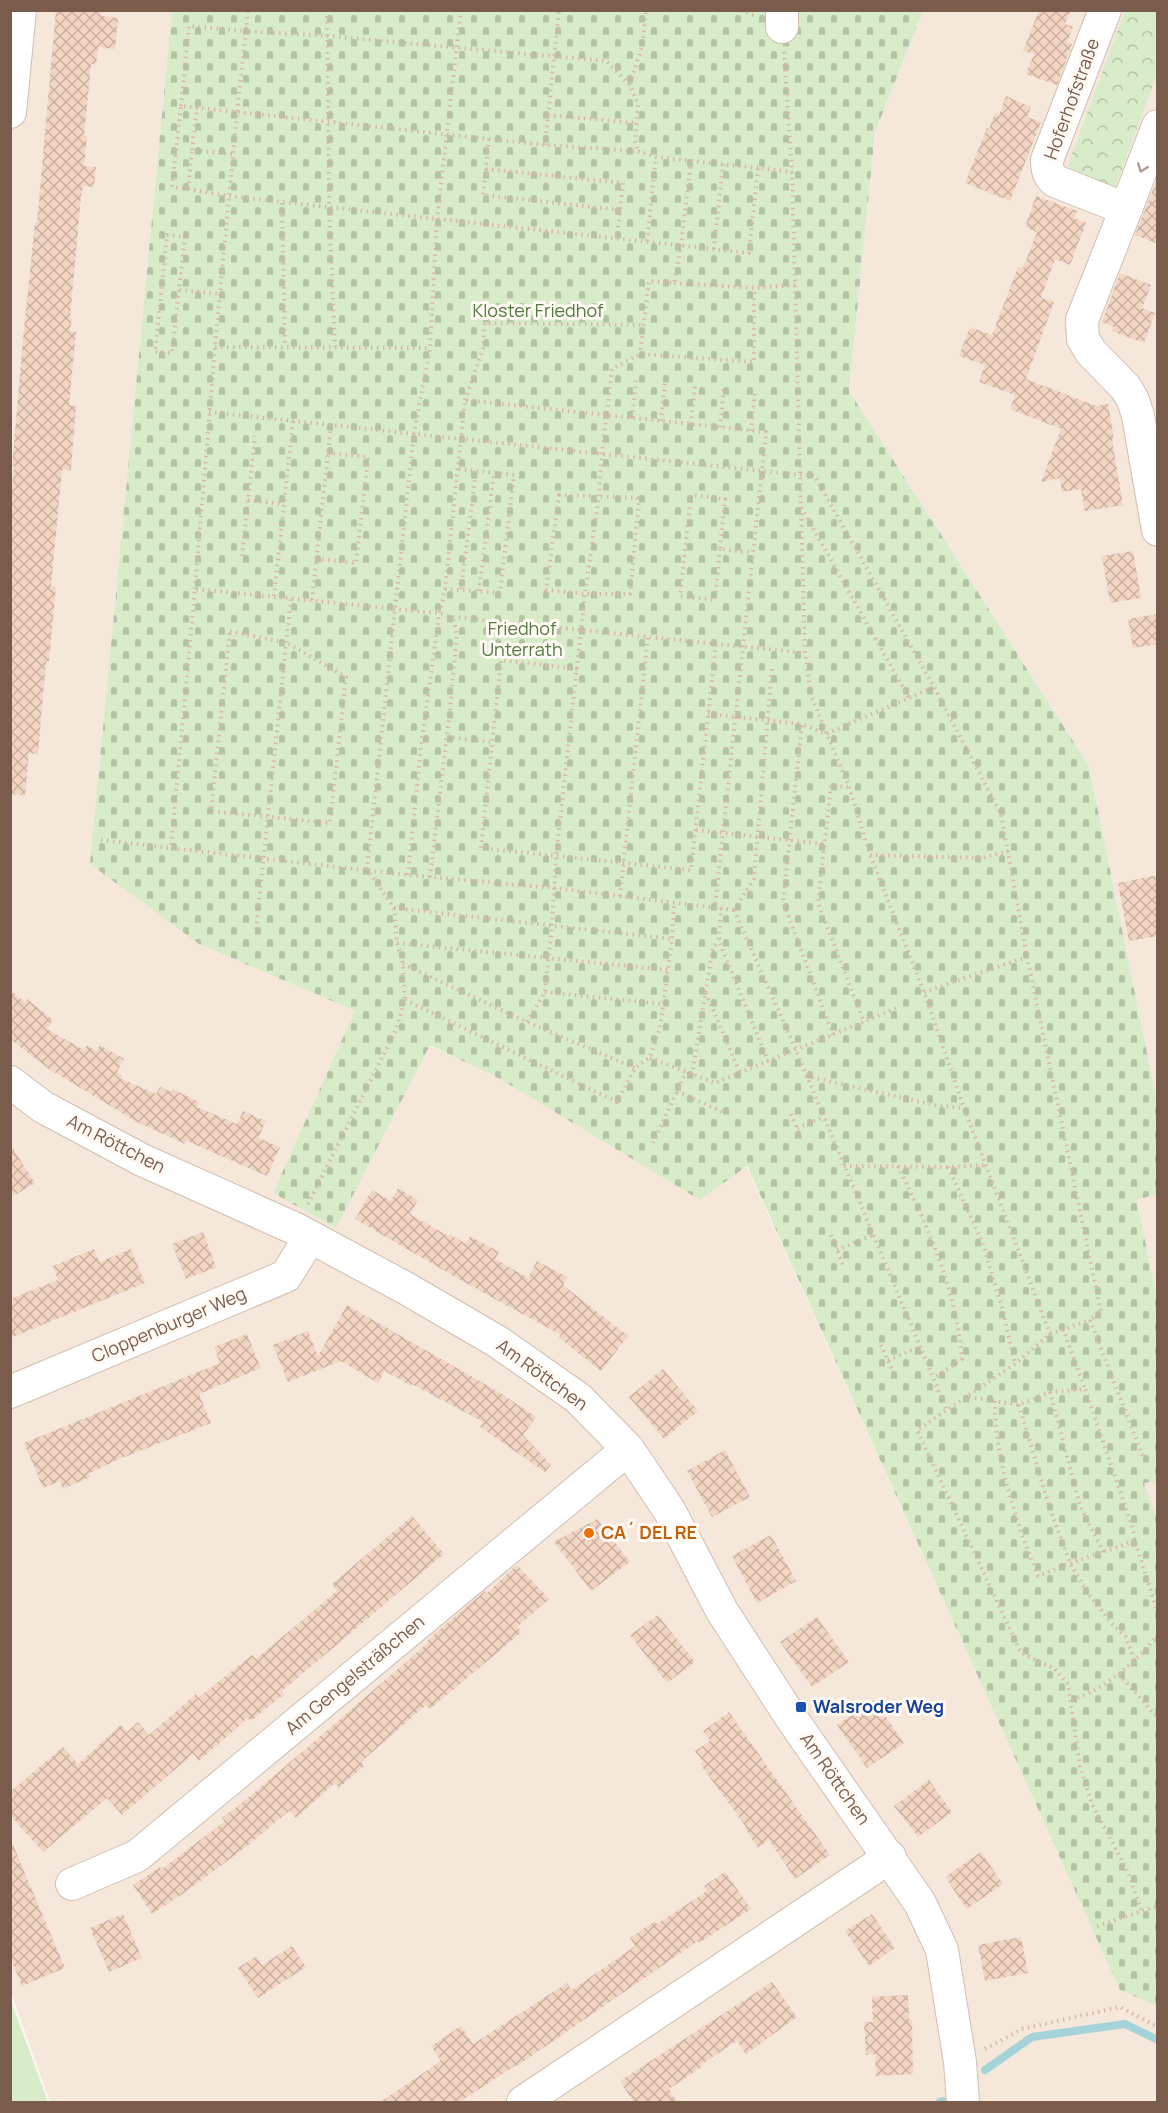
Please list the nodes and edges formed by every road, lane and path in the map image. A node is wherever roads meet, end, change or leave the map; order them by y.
1 (20, 10) edge
2 (248, 10) edge
3 (327, 10) edge
4 (461, 10) edge
5 (559, 10) edge
6 (646, 10) edge
7 (1105, 10) edge
8 (782, 19) edge
9 (246, 31) junction
10 (328, 36) junction
11 (455, 49) junction
12 (553, 57) junction
13 (630, 85) junction
14 (181, 106) junction
15 (197, 108) junction
16 (10, 112) edge
17 (237, 112) junction
18 (548, 115) junction
19 (327, 122) junction
20 (635, 123) junction
21 (1158, 126) edge
22 (446, 135) junction
23 (489, 139) junction
24 (545, 145) junction
25 (192, 150) junction
26 (638, 151) junction
27 (232, 154) junction
28 (656, 157) junction
29 (691, 161) junction
30 (723, 164) junction
31 (758, 168) junction
32 (486, 169) junction
33 (792, 171) junction
34 (188, 189) junction
35 (228, 196) junction
36 (282, 202) junction
37 (329, 207) junction
38 (1126, 209) junction
39 (620, 210) junction
40 (437, 219) junction
41 (617, 238) junction
42 (647, 241) junction
43 (681, 245) junction
44 (714, 249) junction
45 (674, 283) junction
46 (795, 285) junction
47 (754, 288) junction
48 (179, 290) junction
49 (220, 294) junction
50 (644, 324) junction
51 (215, 346) junction
52 (285, 346) junction
53 (335, 346) junction
54 (430, 348) junction
55 (640, 354) junction
56 (636, 380) dead end
57 (665, 382) dead end
58 (695, 385) dead end
59 (724, 388) dead end
60 (755, 391) dead end
61 (465, 400) junction
62 (209, 412) junction
63 (607, 415) junction
64 (632, 418) junction
65 (292, 421) junction
66 (661, 421) junction
67 (691, 424) junction
68 (331, 425) junction
69 (720, 427) junction
70 (750, 430) junction
71 (414, 434) junction
72 (255, 436) dead end
73 (461, 438) junction
74 (327, 453) junction
75 (602, 453) junction
76 (458, 469) junction
77 (476, 471) junction
78 (762, 471) junction
79 (494, 473) junction
80 (800, 475) junction
81 (599, 495) junction
82 (248, 500) junction
83 (284, 504) junction
84 (801, 507) junction
85 (1158, 530) edge
86 (720, 549) junction
87 (753, 553) junction
88 (242, 556) dead end
89 (316, 559) junction
90 (195, 589) junction
91 (445, 589) junction
92 (461, 589) junction
93 (479, 591) junction
94 (585, 594) junction
95 (274, 596) junction
96 (291, 598) junction
97 (312, 600) junction
98 (395, 609) junction
99 (439, 616) junction
100 (453, 617) junction
101 (582, 630) junction
102 (648, 636) junction
103 (286, 643) junction
104 (716, 643) junction
105 (743, 646) junction
106 (805, 653) junction
107 (772, 667) dead end
108 (577, 669) junction
109 (934, 687) junction
110 (909, 698) junction
111 (708, 714) junction
112 (736, 717) junction
113 (766, 720) junction
114 (802, 724) junction
115 (826, 734) junction
116 (447, 737) junction
117 (492, 742) junction
118 (849, 787) junction
119 (268, 817) junction
120 (696, 831) junction
121 (723, 833) junction
122 (759, 837) junction
123 (101, 840) dead end
124 (789, 840) junction
125 (824, 844) junction
126 (171, 848) junction
127 (1008, 851) junction
128 (870, 855) junction
129 (556, 857) junction
130 (263, 858) junction
131 (623, 863) junction
132 (367, 869) junction
133 (408, 875) junction
134 (430, 877) junction
135 (554, 888) junction
136 (620, 896) junction
137 (674, 903) junction
138 (715, 907) junction
139 (394, 908) junction
140 (721, 908) junction
141 (734, 910) junction
142 (552, 925) junction
143 (256, 929) dead end
144 (672, 939) junction
145 (720, 941) junction
146 (397, 943) junction
147 (1027, 957) junction
148 (549, 958) junction
149 (403, 964) junction
150 (668, 970) junction
151 (545, 992) junction
152 (924, 992) junction
153 (706, 993) junction
154 (405, 1000) junction
155 (663, 1004) junction
156 (897, 1008) dead end
157 (527, 1022) junction
158 (864, 1022) junction
159 (833, 1035) junction
160 (796, 1050) junction
161 (650, 1058) junction
162 (768, 1061) junction
163 (635, 1068) junction
164 (686, 1072) junction
165 (740, 1073) junction
166 (692, 1075) junction
167 (806, 1076) junction
168 (10, 1082) edge
169 (677, 1091) junction
170 (964, 1108) junction
171 (723, 1112) dead end
172 (791, 1114) dead end
173 (824, 1116) junction
174 (796, 1128) junction
175 (802, 1142) dead end
176 (653, 1143) dead end
177 (987, 1165) dead end
178 (844, 1166) junction
179 (898, 1166) junction
180 (948, 1167) junction
181 (317, 1186) dead end
182 (831, 1235) dead end
183 (873, 1235) junction
184 (310, 1237) junction
185 (837, 1250) junction
186 (843, 1265) dead end
187 (1090, 1320) junction
188 (1064, 1329) junction
189 (1050, 1334) junction
190 (881, 1345) dead end
191 (920, 1347) junction
192 (888, 1360) junction
193 (1015, 1364) junction
194 (894, 1374) dead end
195 (933, 1379) junction
196 (1085, 1389) junction
197 (10, 1392) edge
198 (1050, 1392) junction
199 (969, 1397) junction
200 (995, 1401) junction
201 (1019, 1405) junction
202 (947, 1411) junction
203 (628, 1449) junction
204 (1143, 1457) dead end
205 (1135, 1541) junction
206 (1104, 1553) junction
207 (1070, 1563) junction
208 (1158, 1614) edge
209 (1158, 1635) edge
210 (1134, 1660) junction
211 (1119, 1674) junction
212 (1072, 1700) junction
213 (1158, 1718) edge
214 (890, 1857) junction
215 (72, 1884) dead end
216 (1158, 1906) edge
217 (1141, 1910) junction
218 (1097, 1926) dead end
219 (1158, 2027) edge
220 (960, 2062) junction
221 (524, 2103) edge
222 (963, 2103) edge

1 - 16 street
2 - 9 path
3 - 10 path
4 - 11 path
5 - 12 path
6 - 13 path
7 - 38 street, Hoferhofstraße
8 - 33 path
9 - 10 path
9 - 14 path
9 - 17 path
10 - 11 path
10 - 19 path
11 - 12 path
11 - 22 path
12 - 13 path
12 - 18 path
13 - 20 path
14 - 15 path
14 - 34 path
15 - 17 path
15 - 25 path
17 - 19 path
17 - 27 path
18 - 20 path
18 - 24 path
19 - 22 path
19 - 37 path
20 - 26 path
21 -> 38 street
22 - 23 path
22 - 40 path
23 - 24 path
23 - 32 path
24 - 26 path
25 - 27 path
25 - 34 path
26 - 28 path
27 - 35 path
28 - 29 path
28 - 42 path
29 - 30 path
29 - 43 path
30 - 31 path
30 - 44 path
31 - 33 path
31 - 44 path
32 - 39 path
32 - 39 path
33 - 46 path
34 - 35 path
35 - 36 path
35 - 49 path
36 - 37 path
36 - 52 path
37 - 40 path
37 - 53 path
38 - 85 street
39 - 41 path
40 - 41 path
40 - 54 path
41 - 42 path
42 - 43 path
43 - 44 path
43 - 45 path
45 - 47 path
45 - 50 path
46 - 47 path
46 - 80 path
47 - 55 path
48 - 48 path
48 - 49 path
49 - 51 path
50 - 55 path
50 - 61 path
51 - 52 path
51 - 62 path
52 - 53 path
53 - 54 path
54 - 71 path
55 - 63 path
56 - 64 path
57 - 66 path
58 - 67 path
59 - 69 path
60 - 70 path
61 - 63 path
61 - 73 path
62 - 65 path
62 - 90 path
63 - 64 path
63 - 75 path
64 - 66 path
65 - 68 path
65 - 83 path
66 - 67 path
67 - 69 path
68 - 71 path
68 - 74 path
69 - 70 path
70 - 78 path
71 - 73 path
71 - 98 path
72 - 82 path
73 - 75 path
73 - 76 path
74 - 89 path
74 - 89 path
75 - 78 path
75 - 81 path
76 - 77 path
76 - 91 path
77 - 79 path
77 - 92 path
78 - 80 path
78 - 87 path
79 - 93 path
79 - 93 path
80 - 84 path
80 - 109 path
81 - 94 path
81 - 94 path
81 - 94 path
82 - 83 path
82 - 88 path
83 - 95 path
84 - 106 path
84 - 110 path
86 - 86 path
86 - 87 path
87 - 105 path
89 - 97 path
90 - 95 path
90 - 126 path
91 - 92 path
91 - 99 path
92 - 93 path
94 - 101 path
95 - 96 path
96 - 97 path
96 - 103 path
97 - 98 path
98 - 99 path
98 - 132 path
99 - 100 path
99 - 133 path
100 - 101 path
100 - 116 path
101 - 102 path
101 - 108 path
102 - 104 path
102 - 131 path
103 - 119 path
103 - 119 path
103 - 119 path
104 - 105 path
104 - 111 path
105 - 106 path
105 - 112 path
106 - 115 path
107 - 113 path
108 - 117 path
108 - 129 path
109 - 110 path
109 - 127 path
110 - 115 path
111 - 112 path
111 - 120 path
112 - 113 path
112 - 121 path
113 - 114 path
113 - 122 path
114 - 115 path
114 - 124 path
115 - 118 path
116 - 117 path
116 - 134 path
117 - 129 path
118 - 125 path
118 - 128 path
119 - 130 path
120 - 121 path
120 - 131 path
121 - 122 path
121 - 138 path
122 - 124 path
122 - 141 path
123 - 126 path
124 - 125 path
124 - 159 path
125 - 158 path
126 - 130 path
127 - 128 path
127 - 147 path
128 - 152 path
129 - 131 path
129 - 135 path
130 - 132 path
130 - 143 path
131 - 136 path
132 - 133 path
132 - 139 path
133 - 134 path
134 - 135 path
135 - 136 path
135 - 142 path
136 - 137 path
137 - 138 path
137 - 144 path
138 - 140 path
139 - 142 path
139 - 146 path
140 - 141 path
140 - 145 path
141 - 160 path
142 - 144 path
142 - 148 path
144 - 150 path
145 - 153 path
145 - 162 path
146 - 148 path
146 - 149 path
147 - 152 path
147 - 187 path
148 - 150 path
148 - 151 path
149 - 154 path
149 - 157 path
150 - 155 path
151 - 155 path
151 - 157 path
152 - 170 path
153 - 165 path
153 - 166 path
154 - 163 path
154 - 181 path
155 - 161 path
156 - 158 path
157 - 163 path
158 - 159 path
159 - 160 path
160 - 162 path
160 - 167 path
161 - 163 path
161 - 164 path
162 - 165 path
164 - 166 path
164 - 169 path
165 - 166 path
167 - 170 path
167 - 173 path
168 - 184 street, Am Röttchen
169 - 171 path
169 - 176 path
170 - 189 path
172 - 174 path
173 - 174 path
173 - 178 path
174 - 175 path
177 - 180 path
178 - 179 path
178 - 183 path
179 - 180 path
179 - 195 path
180 - 193 path
182 - 185 path
183 - 185 path
183 - 191 path
184 - 197 street, Cloppenburger Weg
184 - 203 street, Am Röttchen
185 - 186 path
187 - 188 path
187 - 204 path
188 - 189 path
188 - 196 path
189 - 193 path
190 - 192 path
191 - 192 path
191 - 195 path
192 - 194 path
193 - 199 path
195 - 202 path
196 - 198 path
196 - 205 path
198 - 201 path
198 - 206 path
199 - 200 path
199 - 202 path
200 - 201 path
200 - 207 path
201 - 207 path
202 - 212 path
203 - 214 street, Am Röttchen
203 - 215 street, Am Gengelsträßchen
205 - 206 path
205 - 208 path
206 - 207 path
207 - 210 path
209 - 210 path
210 - 211 path
211 - 212 path
211 - 213 path
212 - 217 path
214 - 220 street, Am Röttchen
214 - 221 street
216 - 217 path
217 - 218 path
219 - 220 path
220 - 222 street, Am Röttchen

